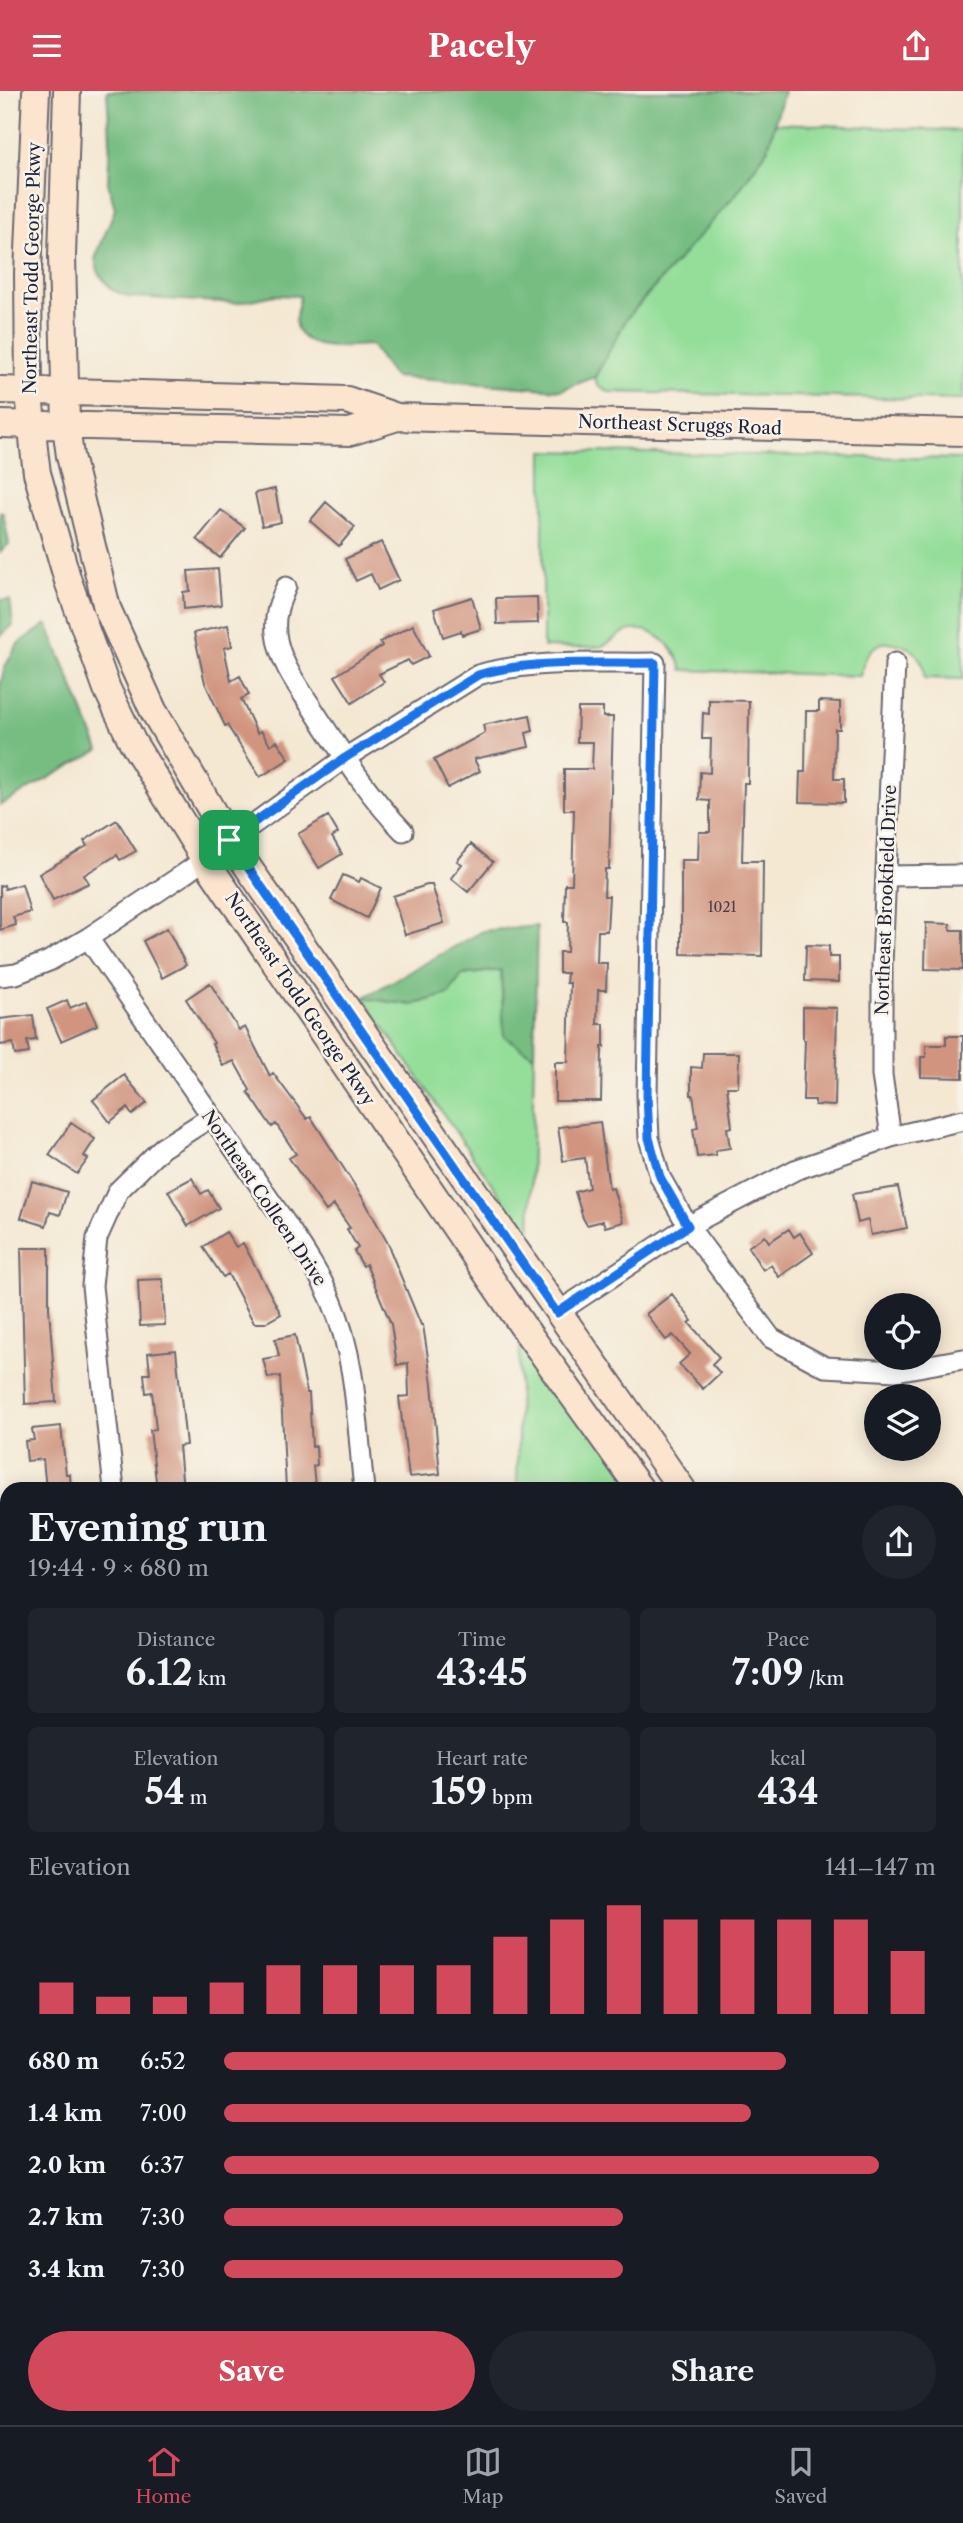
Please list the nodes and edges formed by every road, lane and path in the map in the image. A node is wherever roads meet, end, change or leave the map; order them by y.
1 (36, 91) edge
2 (67, 91) edge
3 (0, 390) edge
4 (29, 391) junction
5 (64, 392) junction
6 (397, 417) junction
7 (0, 424) edge
8 (31, 425) junction
9 (66, 426) junction
10 (963, 432) edge
11 (286, 587) dead end
12 (895, 663) dead end
13 (345, 758) junction
14 (403, 831) dead end
15 (229, 840) junction
16 (205, 860) junction
17 (963, 875) edge
18 (886, 876) junction
19 (88, 937) junction
20 (0, 976) edge
21 (211, 1117) junction
22 (963, 1120) edge
23 (891, 1137) junction
24 (688, 1226) junction
25 (557, 1313) junction
26 (963, 1359) edge
27 (113, 1482) edge
28 (363, 1482) edge
29 (635, 1482) edge
30 (677, 1482) edge

1 - 4 main road, Northeast Todd George Pkwy
2 - 5 main road
3 - 4 main road, Northeast Scruggs Road
4 - 5 main road, Northeast Scruggs Road
4 - 8 main road, Northeast Todd George Pkwy
5 - 6 main road, Northeast Scruggs Road
5 - 9 main road
6 - 9 main road, Northeast Scruggs Road
6 - 10 main road, Northeast Scruggs Road
7 - 8 main road, Northeast Scruggs Road
8 - 9 main road, Northeast Scruggs Road
8 - 16 main road, Northeast Todd George Pkwy
9 - 15 main road
11 - 13 street
12 - 18 street, Northeast Brookfield Drive
13 - 14 street
13 - 15 street
13 - 24 street
15 - 16 street
15 - 25 main road
16 - 19 street
16 - 29 main road, Northeast Todd George Pkwy
17 - 18 street
18 - 23 street, Northeast Brookfield Drive
19 - 20 street
19 - 21 street, Northeast Colleen Drive
21 - 27 street
21 - 28 street, Northeast Colleen Drive
22 - 23 street
23 - 24 street
24 - 25 street
24 - 26 street
25 - 30 main road

